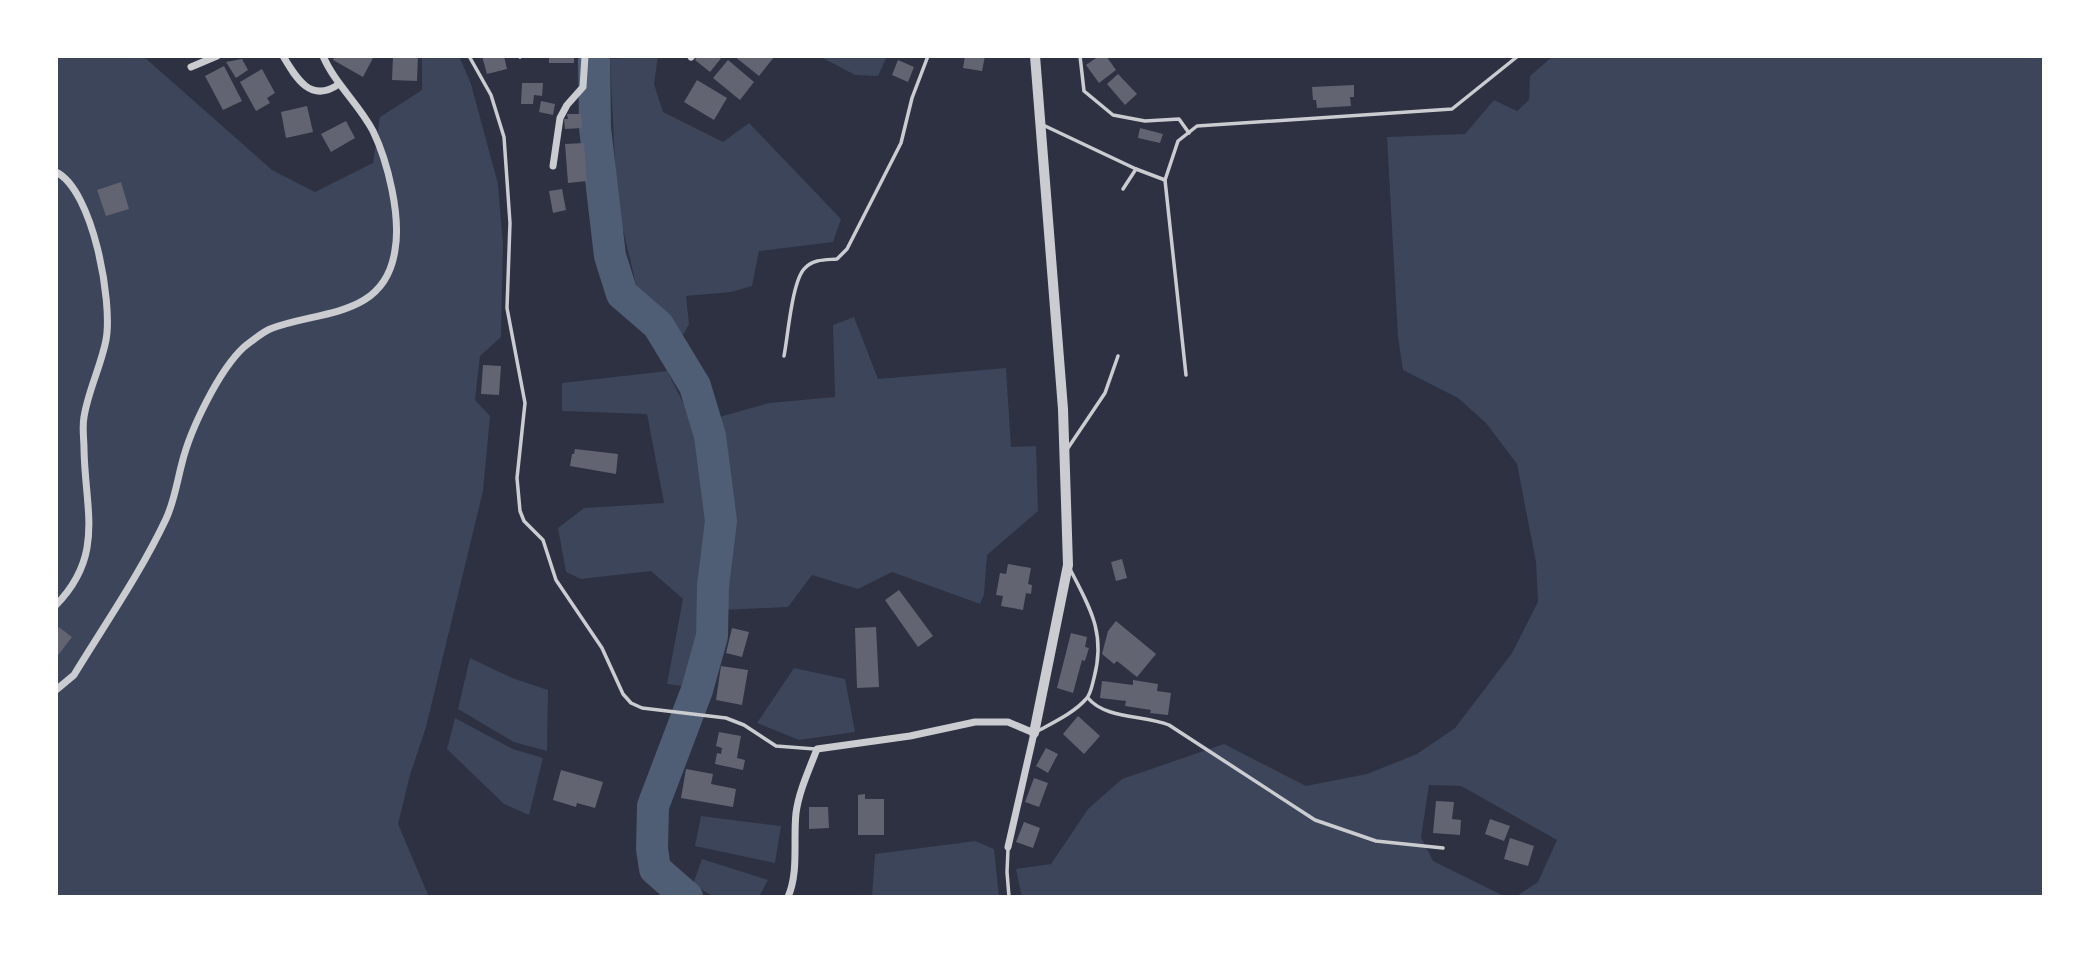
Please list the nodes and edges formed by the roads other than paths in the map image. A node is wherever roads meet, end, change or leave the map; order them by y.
1 (217, 56) edge
2 (283, 56) edge
3 (323, 56) edge
4 (469, 56) edge
5 (585, 56) edge
6 (928, 56) edge
7 (1035, 56) edge
8 (1080, 56) edge
9 (1518, 56) edge
10 (191, 67) dead end
11 (339, 84) junction
12 (1040, 124) junction
13 (1189, 133) junction
14 (553, 166) dead end
15 (1136, 169) junction
16 (56, 172) edge
17 (1165, 180) junction
18 (1124, 189) dead end
19 (784, 356) dead end
20 (1118, 356) dead end
21 (1186, 375) dead end
22 (1065, 453) junction
23 (1068, 565) junction
24 (56, 605) edge
25 (56, 690) edge
26 (1088, 698) junction
27 (1034, 733) junction
28 (817, 749) junction
29 (1008, 847) joint
30 (1443, 848) dead end
31 (788, 897) edge
32 (1009, 897) edge

1 - 10 street
2 - 11 street
3 - 11 street
4 - 28 lane
5 - 14 street
6 - 19 lane
7 - 12 street
8 - 13 lane
9 - 13 lane
11 - 25 street
12 - 15 lane
12 - 22 street
13 - 17 lane
15 - 17 lane
15 - 18 lane
16 - 24 street
17 - 21 lane
20 - 22 lane
22 - 23 street
23 - 26 lane
23 - 27 street
26 - 27 lane
26 - 30 lane
27 - 28 street
27 - 29 street
28 - 31 street
29 - 32 lane

